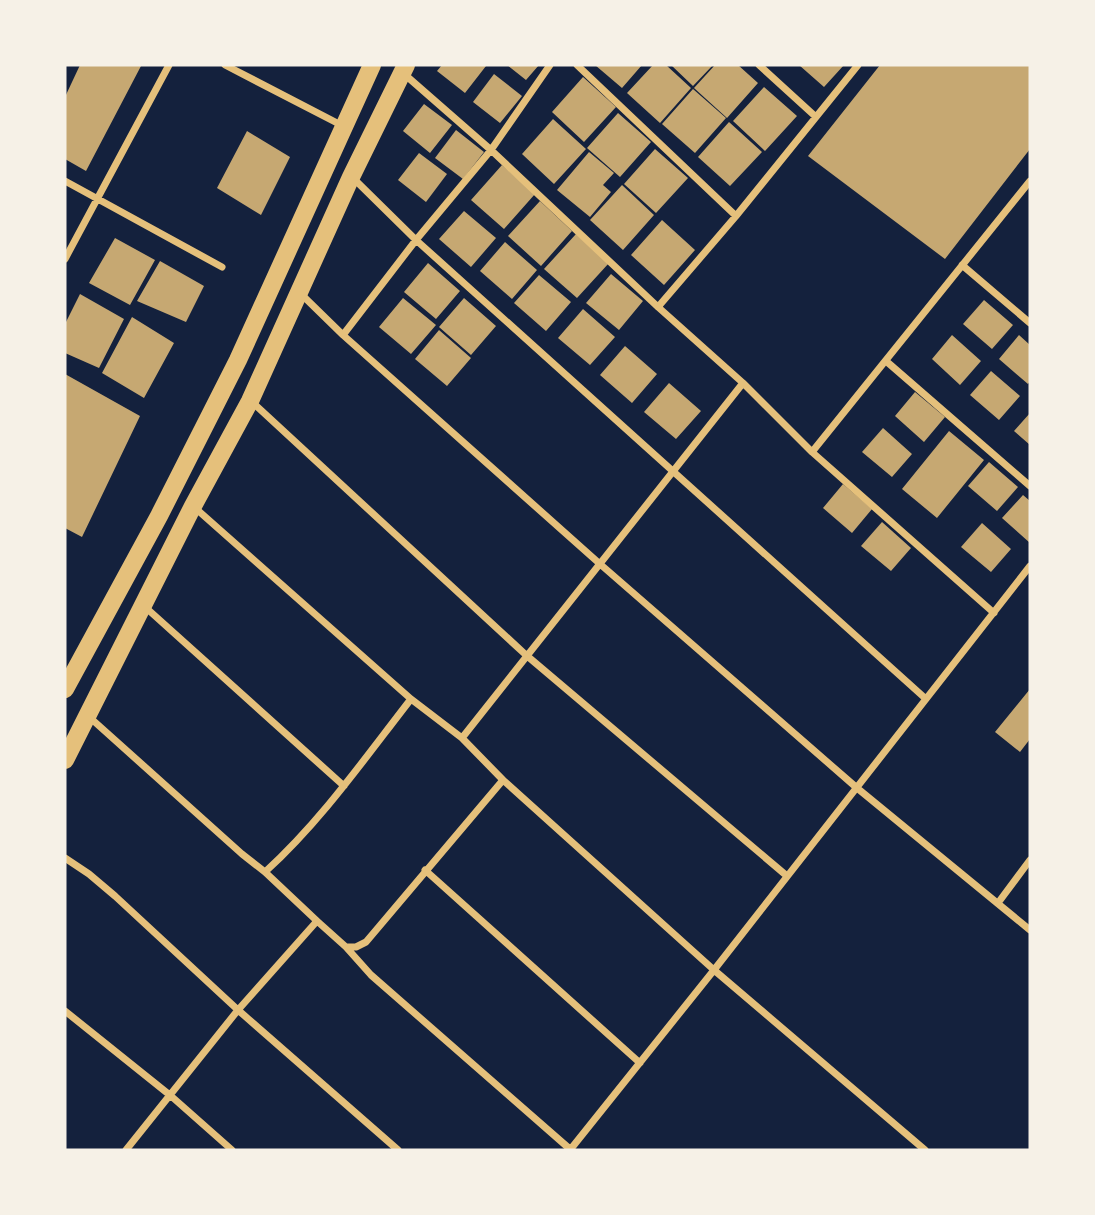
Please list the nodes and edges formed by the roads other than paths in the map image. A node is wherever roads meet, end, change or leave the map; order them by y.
1 (169, 65) edge
2 (225, 65) edge
3 (372, 65) edge
4 (550, 65) edge
5 (577, 65) edge
6 (759, 65) edge
7 (858, 65) edge
8 (405, 69) edge
9 (816, 117) junction
10 (344, 127) junction
11 (491, 150) junction
12 (351, 177) junction
13 (65, 181) edge
14 (1030, 181) edge
15 (97, 199) junction
16 (736, 216) junction
17 (416, 240) junction
18 (65, 259) edge
19 (962, 265) junction
20 (222, 267) dead end
21 (299, 292) junction
22 (658, 307) junction
23 (1030, 323) edge
24 (343, 335) junction
25 (886, 361) junction
26 (743, 383) junction
27 (250, 401) junction
28 (812, 452) junction
29 (673, 473) junction
30 (1030, 486) edge
31 (193, 506) junction
32 (600, 564) junction
33 (1030, 566) edge
34 (143, 605) junction
35 (994, 613) junction
36 (526, 655) junction
37 (65, 689) edge
38 (411, 699) junction
39 (926, 699) junction
40 (87, 715) junction
41 (462, 738) junction
42 (65, 760) edge
43 (503, 780) junction
44 (344, 786) junction
45 (857, 788) junction
46 (65, 858) edge
47 (1030, 860) edge
48 (425, 870) junction
49 (265, 872) junction
50 (788, 876) junction
51 (998, 903) junction
52 (317, 921) junction
53 (1030, 930) edge
54 (346, 947) junction
55 (714, 970) junction
56 (238, 1010) junction
57 (65, 1011) edge
58 (640, 1063) junction
59 (171, 1096) junction
60 (126, 1150) edge
61 (232, 1150) edge
62 (398, 1150) edge
63 (570, 1150) edge
64 (925, 1150) edge

1 - 15 street
2 - 10 street
3 - 10 main road
4 - 11 street
5 - 16 street
6 - 9 street
7 - 9 street
8 - 11 street
8 - 12 main road
9 - 16 street
10 - 37 main road
11 - 17 street
11 - 22 street
12 - 17 street
12 - 21 main road
13 - 15 street
14 - 19 street
15 - 18 street
15 - 20 street
16 - 22 street
17 - 24 street
17 - 29 street
19 - 23 street
19 - 25 street
21 - 24 street
21 - 27 main road
22 - 26 street
24 - 32 street
25 - 28 street
25 - 30 street
26 - 28 street
26 - 29 street
27 - 31 main road
27 - 36 street
28 - 35 street
29 - 32 street
29 - 39 street
31 - 34 main road
31 - 38 street
32 - 36 street
32 - 45 street
33 - 35 street
34 - 40 main road
34 - 44 street
35 - 39 street
36 - 41 street
36 - 50 street
38 - 41 street
38 - 44 street
39 - 45 street
40 - 42 main road
40 - 49 street
41 - 43 street
43 - 48 street
43 - 55 street
44 - 49 street
45 - 50 street
45 - 51 street
46 - 56 street
47 - 51 street
48 - 54 street
48 - 58 street
49 - 52 street
50 - 55 street
51 - 53 street
52 - 54 street
52 - 56 street
54 - 63 street
55 - 58 street
55 - 64 street
56 - 59 street
56 - 62 street
57 - 59 street
58 - 63 street
59 - 60 street
59 - 61 street

